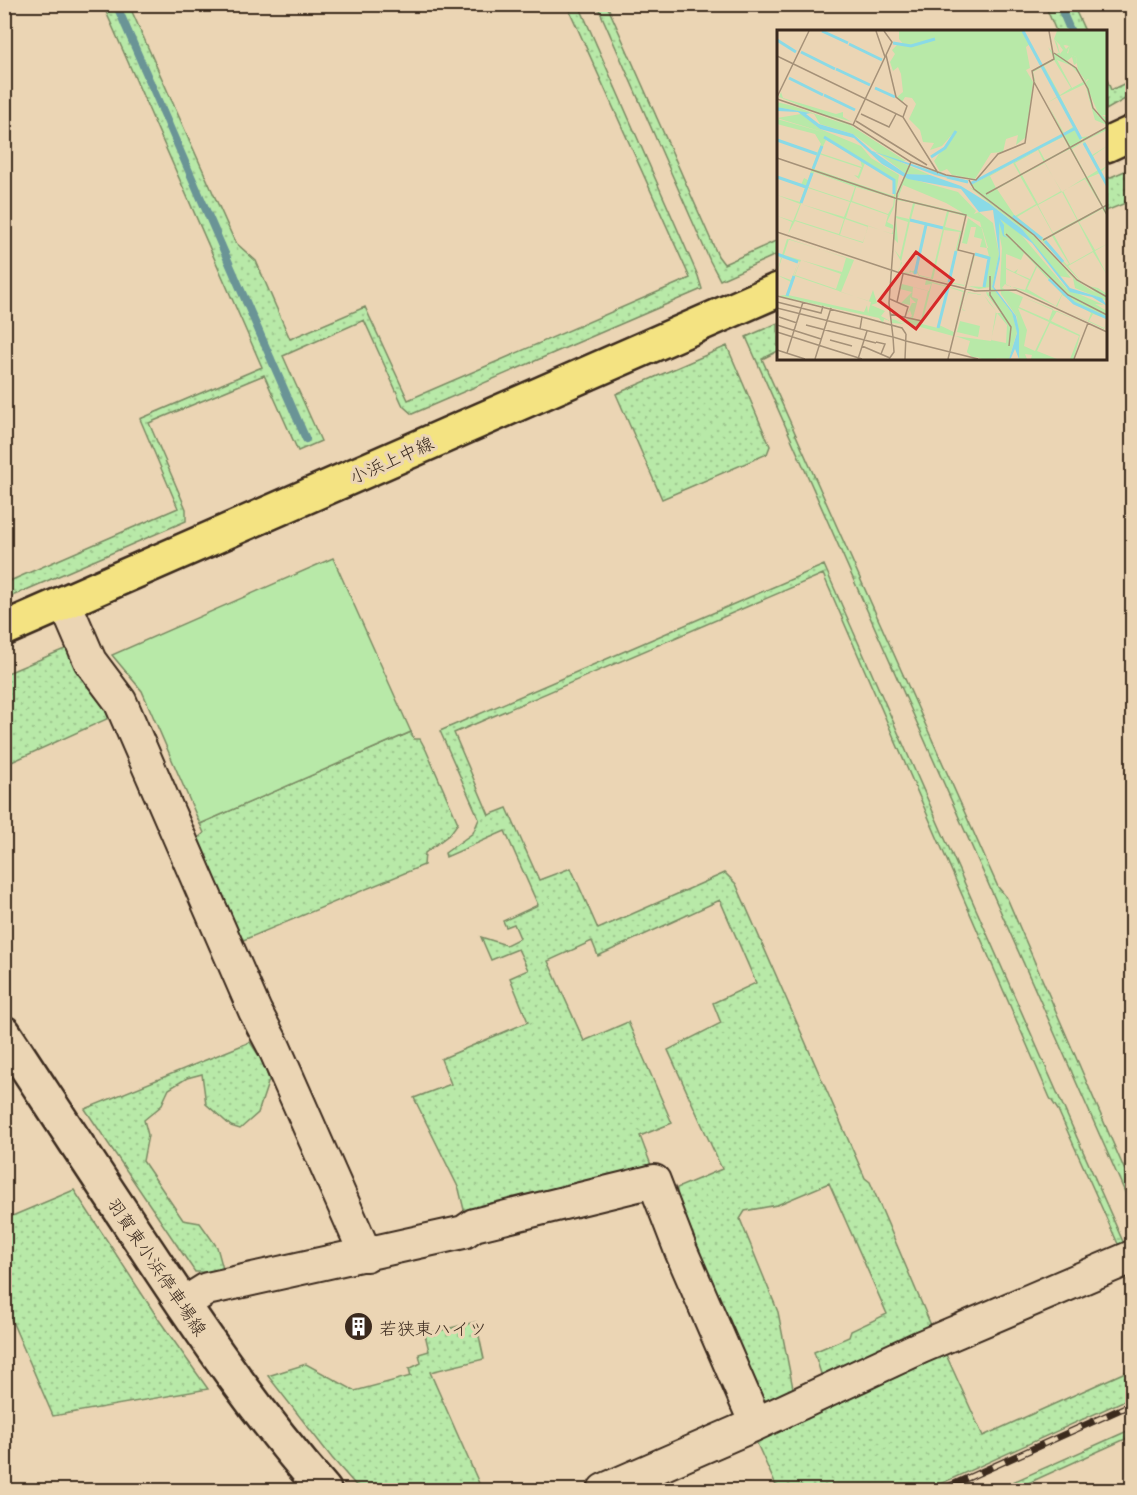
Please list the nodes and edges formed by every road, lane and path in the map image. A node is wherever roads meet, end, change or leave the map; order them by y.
1 (1132, 133) edge
2 (1107, 145) edge
3 (777, 290) edge
4 (65, 603) junction
5 (4, 629) edge
6 (4, 1033) edge
7 (366, 1255) junction
8 (1132, 1257) edge
9 (183, 1304) junction
10 (756, 1424) junction
11 (324, 1491) edge
12 (604, 1491) edge

1 - 2 main road
3 - 4 main road, 小浜上中線
4 - 5 main road, 小浜上中線
4 - 7 street
6 - 9 main road, 羽賀東小浜停車場線
7 - 9 street
7 - 10 street
8 - 10 street
9 - 11 main road, 羽賀東小浜停車場線
10 - 12 street

